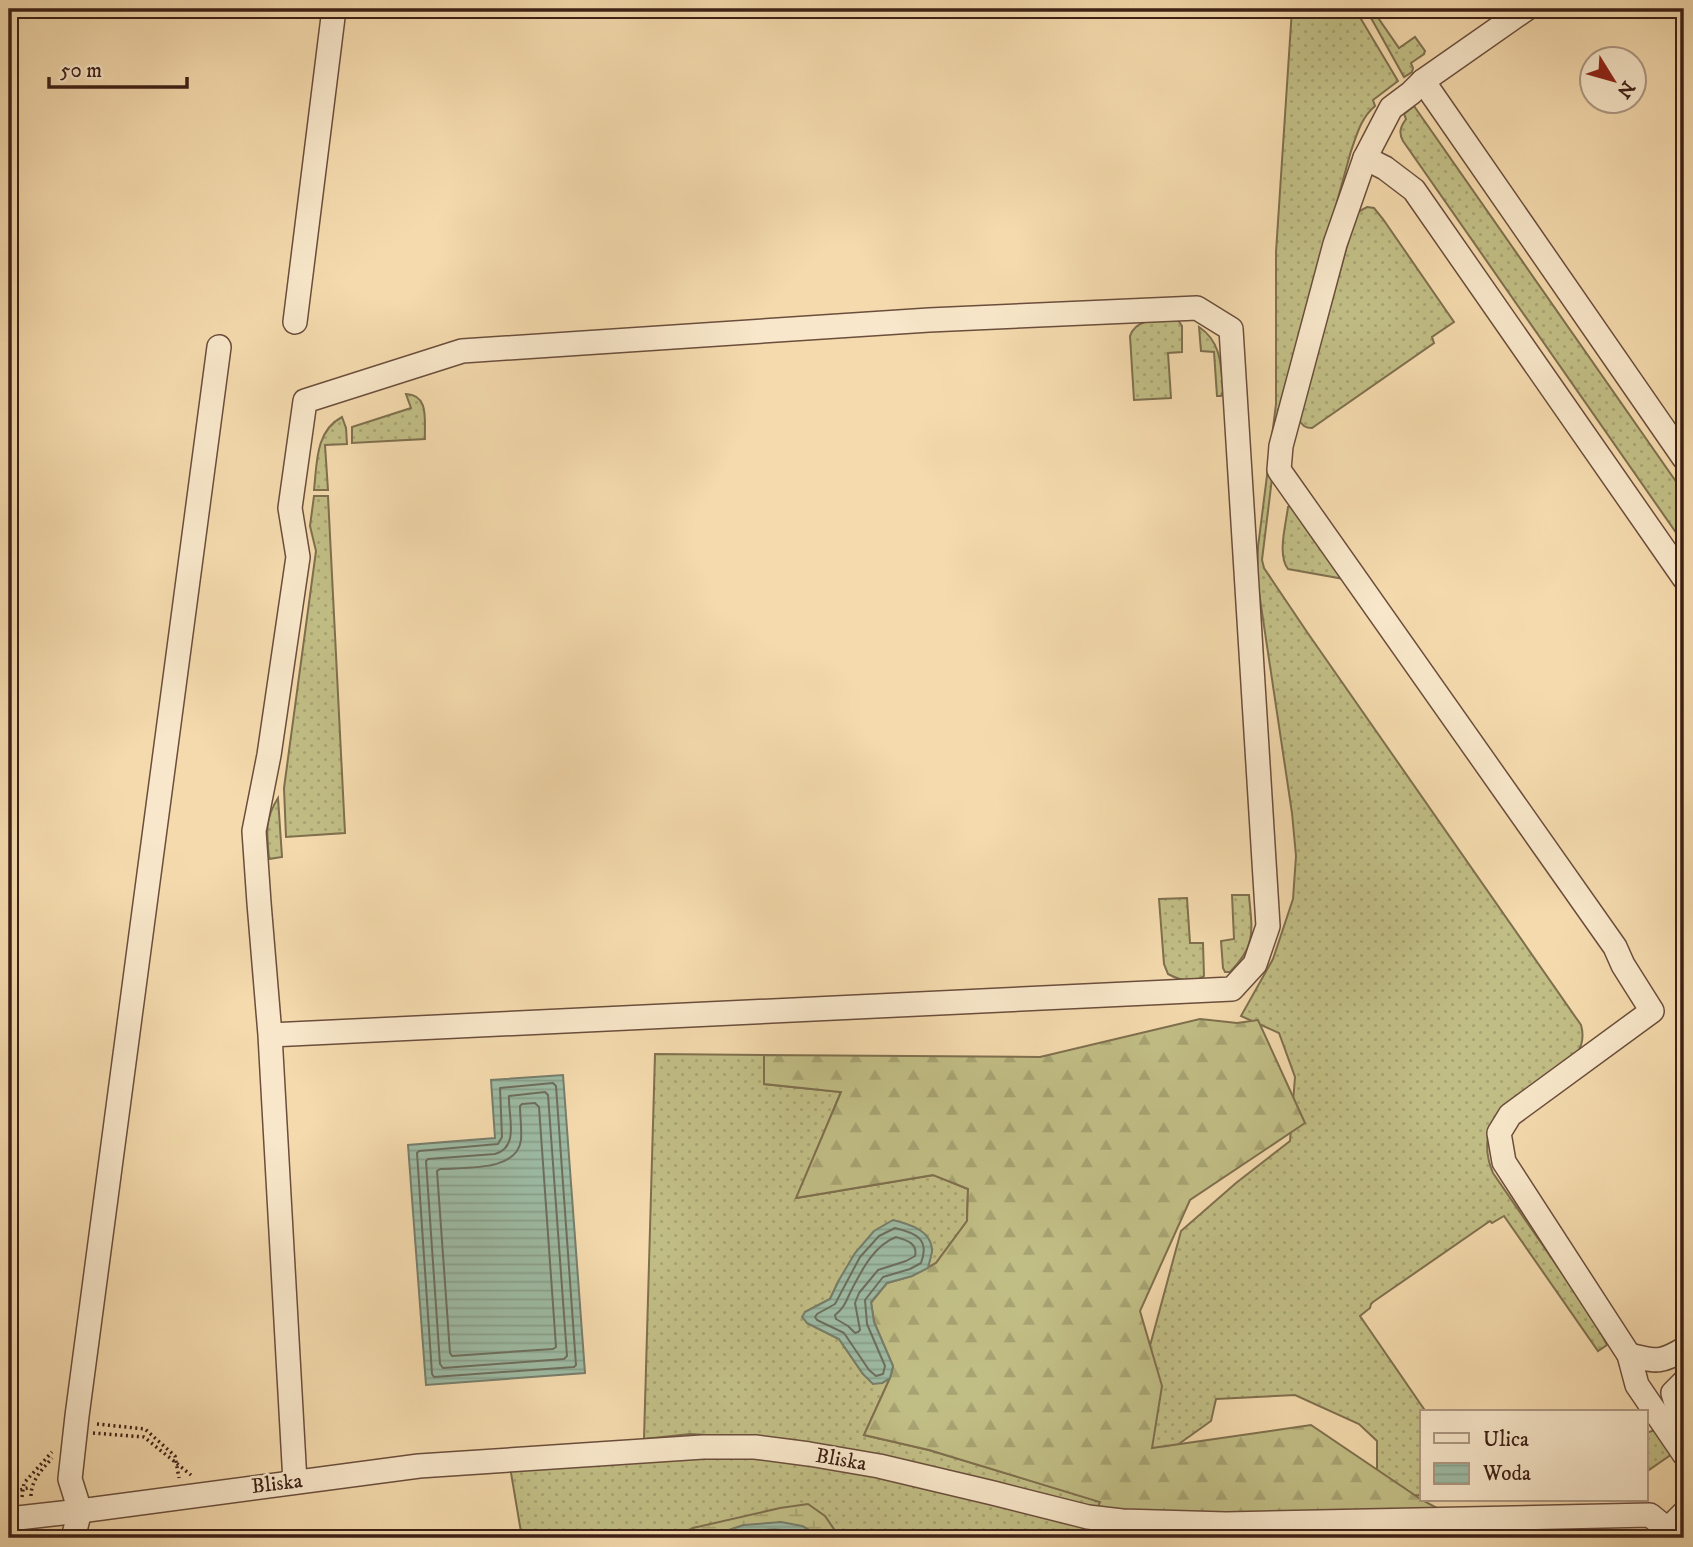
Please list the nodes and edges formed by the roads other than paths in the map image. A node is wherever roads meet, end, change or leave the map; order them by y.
1 (334, 9) edge
2 (1526, 9) edge
3 (1423, 81) junction
4 (1364, 158) junction
5 (295, 322) dead end
6 (219, 347) dead end
7 (1684, 458) edge
8 (1684, 578) edge
9 (270, 1034) junction
10 (1684, 1349) edge
11 (1629, 1355) junction
12 (1684, 1382) edge
13 (1684, 1424) edge
14 (1684, 1454) edge
15 (295, 1482) junction
16 (80, 1511) junction
17 (1684, 1513) edge
18 (9, 1519) edge
19 (1663, 1534) edge
20 (73, 1538) edge

1 - 5 street
2 - 3 street
3 - 4 street
3 - 7 street
4 - 8 street
4 - 11 street
6 - 16 street
9 - 9 street
9 - 15 street
10 - 11 street
11 - 14 street
12 - 13 street
15 - 16 street, Bliska
15 - 19 street, Bliska
16 - 18 street, Bliska
16 - 20 street
17 - 19 street

